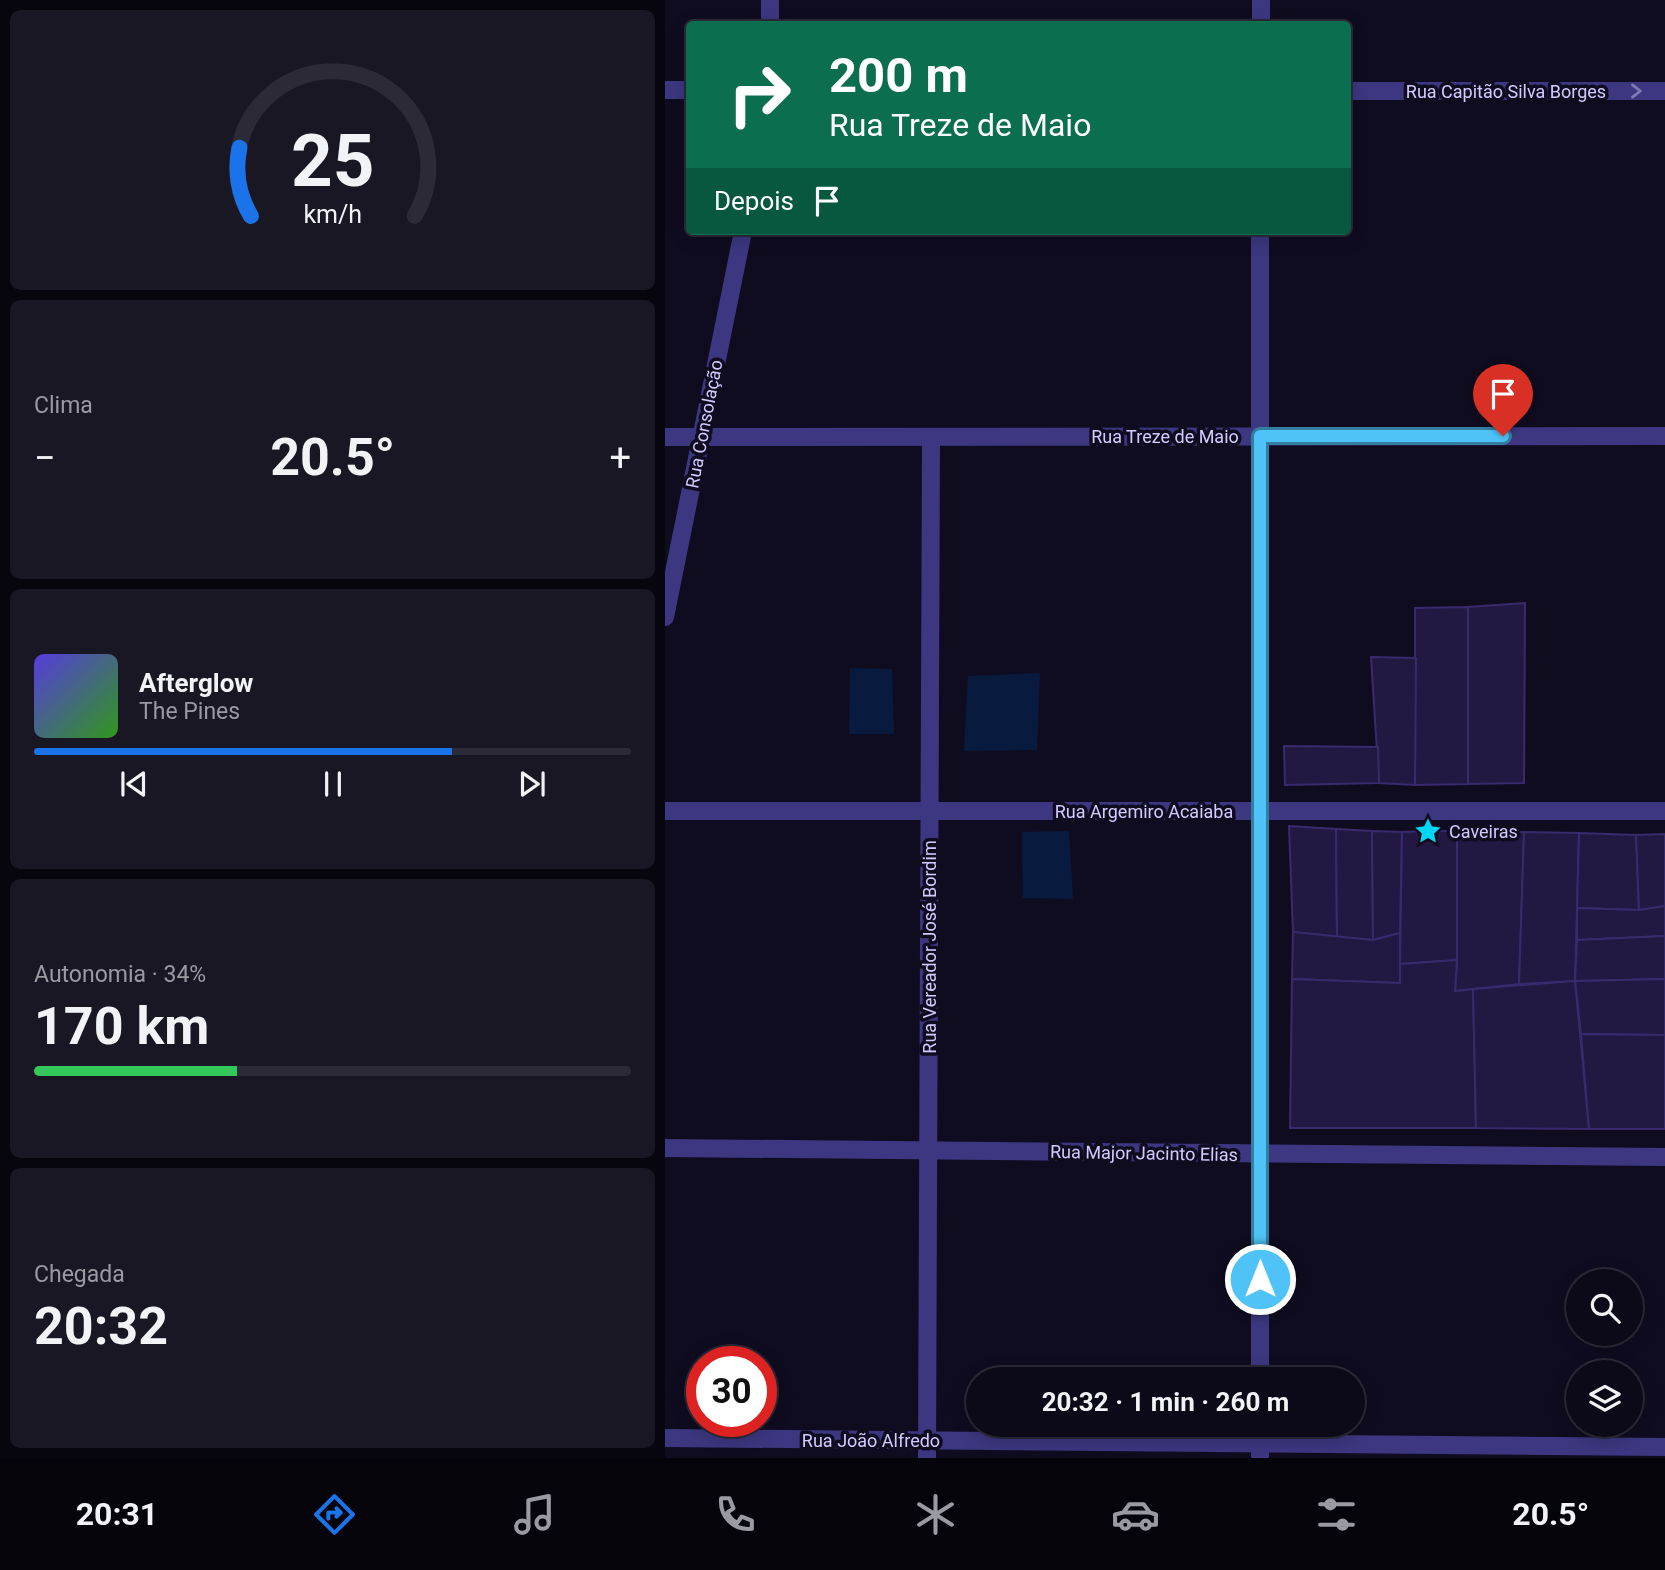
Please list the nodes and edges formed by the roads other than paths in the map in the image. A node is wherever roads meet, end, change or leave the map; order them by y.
1 (770, 0) edge
2 (1261, 0) edge
3 (770, 21) edge
4 (1261, 21) edge
5 (665, 90) edge
6 (686, 90) edge
7 (1351, 91) edge
8 (1665, 91) edge
9 (742, 235) edge
10 (1261, 235) edge
11 (931, 436) junction
12 (1260, 436) junction
13 (1665, 436) edge
14 (665, 437) edge
15 (701, 437) junction
16 (665, 617) edge
17 (665, 811) edge
18 (929, 811) junction
19 (1261, 811) junction
20 (1665, 811) edge
21 (665, 1148) edge
22 (928, 1151) junction
23 (1260, 1154) junction
24 (1665, 1157) edge
25 (1260, 1367) edge
26 (665, 1438) edge
27 (1665, 1447) edge
28 (927, 1449) edge
29 (1260, 1450) edge

1 - 3 street
2 - 4 street
5 - 6 street
7 -> 8 street, Rua Capitão Silva Borges
9 - 15 street, Rua Consolação
10 - 12 street
11 - 12 street, Rua Treze de Maio
11 - 15 street, Rua Treze de Maio
11 - 18 street, Rua Vereador José Bordim
12 - 13 street, Rua Treze de Maio
12 - 19 street
14 - 15 street, Rua Treze de Maio
15 - 16 street, Rua Consolação
17 - 18 street, Rua Argemiro Acaiaba
18 - 19 street, Rua Argemiro Acaiaba
18 - 22 street, Rua Vereador José Bordim
19 - 20 street, Rua Argemiro Acaiaba
19 - 23 street
21 - 22 street, Rua Major Jacinto Elias
22 - 23 street, Rua Major Jacinto Elias
22 - 28 street, Rua Vereador José Bordim
23 - 24 street, Rua Major Jacinto Elias
23 - 25 street
26 - 28 street, Rua João Alfredo
27 - 29 street, Rua João Alfredo
28 - 29 street, Rua João Alfredo

